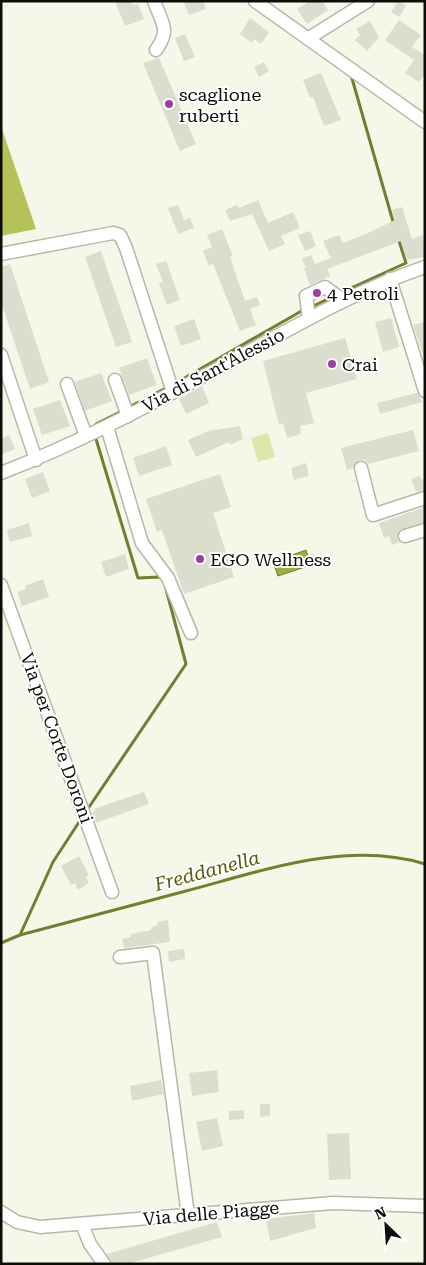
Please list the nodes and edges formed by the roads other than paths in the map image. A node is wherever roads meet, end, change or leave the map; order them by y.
1 (154, 1) edge
2 (255, 1) edge
3 (368, 1) edge
4 (308, 38) junction
5 (156, 50) dead end
6 (425, 122) edge
7 (1, 254) edge
8 (425, 267) edge
9 (390, 279) junction
10 (344, 300) junction
11 (309, 318) junction
12 (2, 362) edge
13 (115, 380) dead end
14 (67, 384) dead end
15 (172, 388) junction
16 (425, 391) edge
17 (126, 411) junction
18 (107, 427) junction
19 (86, 436) junction
20 (36, 460) junction
21 (361, 468) dead end
22 (1, 473) edge
23 (425, 498) edge
24 (425, 530) edge
25 (405, 536) dead end
26 (1, 585) edge
27 (191, 633) dead end
28 (112, 892) dead end
29 (120, 957) dead end
30 (425, 1206) edge
31 (1, 1212) edge
32 (188, 1215) junction
33 (82, 1224) junction
34 (104, 1264) edge

1 - 5 street
2 - 4 street
3 - 4 street
4 - 6 street
7 - 15 street
8 - 9 street, Via di Sant'Alessio
9 - 10 street, Via di Sant'Alessio
9 - 16 street
10 - 11 street, Via di Sant'Alessio
10 - 11 street
11 - 15 street, Via di Sant'Alessio
12 - 20 street
13 - 17 street
14 - 19 street
15 - 17 street, Via di Sant'Alessio
17 - 18 street, Via di Sant'Alessio
18 - 19 street, Via di Sant'Alessio
18 - 27 street
19 - 20 street, Via di Sant'Alessio
20 - 22 street, Via di Sant'Alessio
21 - 23 street
24 - 25 street
26 - 28 street, Via per Corte Doroni
29 - 32 street
30 - 32 street, Via delle Piagge
31 - 33 street, Via delle Piagge
32 - 33 street, Via delle Piagge
33 - 34 street

